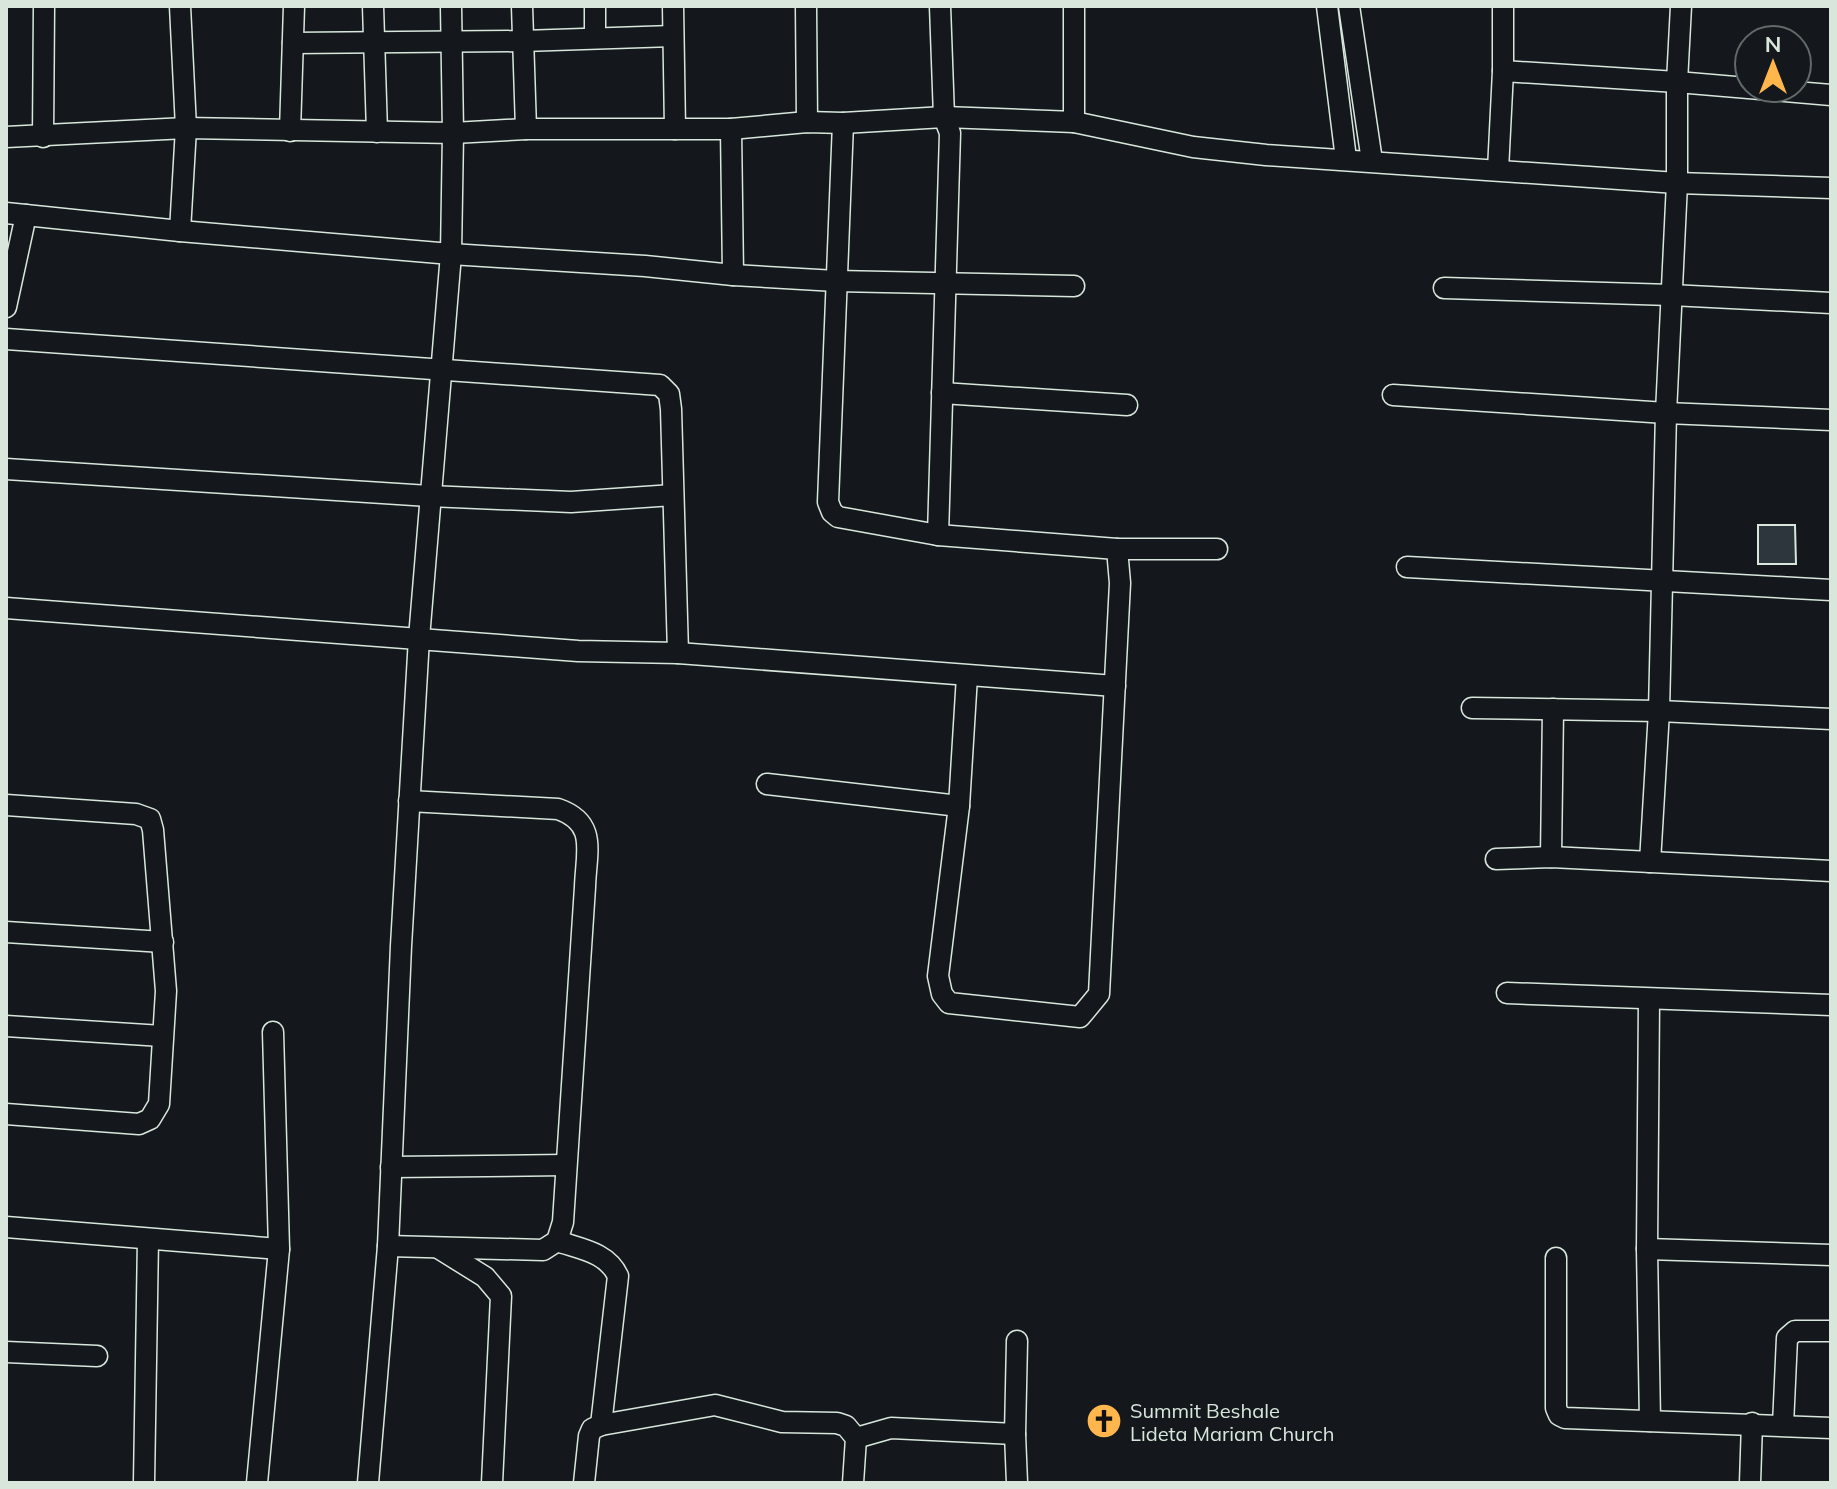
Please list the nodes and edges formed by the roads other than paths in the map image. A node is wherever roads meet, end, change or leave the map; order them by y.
1 (44, 6) edge
2 (180, 6) edge
3 (294, 6) edge
4 (373, 6) edge
5 (451, 6) edge
6 (522, 6) edge
7 (595, 6) edge
8 (673, 6) edge
9 (806, 6) edge
10 (940, 6) edge
11 (1074, 6) edge
12 (1327, 6) edge
13 (1349, 6) edge
14 (1503, 6) edge
15 (1681, 6) edge
16 (673, 36) junction
17 (595, 37) junction
18 (523, 41) junction
19 (374, 42) junction
20 (452, 42) junction
21 (293, 43) junction
22 (1503, 71) junction
23 (1677, 82) junction
24 (1831, 95) edge
25 (944, 117) junction
26 (807, 122) junction
27 (1074, 122) junction
28 (843, 123) junction
29 (186, 128) junction
30 (526, 129) junction
31 (675, 129) junction
32 (731, 129) junction
33 (290, 131) junction
34 (377, 132) junction
35 (453, 133) junction
36 (6, 137) edge
37 (43, 137) junction
38 (1346, 159) junction
39 (1372, 161) junction
40 (1498, 170) junction
41 (1677, 183) junction
42 (1831, 188) edge
43 (16, 214) edge
44 (180, 231) junction
45 (451, 254) junction
46 (733, 275) junction
47 (836, 281) junction
48 (947, 284) junction
49 (1074, 286) dead end
50 (1444, 288) dead end
51 (1671, 295) junction
52 (1831, 303) edge
53 (6, 307) edge
54 (6, 339) edge
55 (439, 371) junction
56 (942, 393) junction
57 (1393, 395) dead end
58 (1127, 405) dead end
59 (1666, 413) junction
60 (1831, 420) edge
61 (6, 469) edge
62 (673, 495) junction
63 (429, 496) junction
64 (938, 535) junction
65 (1117, 549) junction
66 (1217, 549) dead end
67 (1407, 567) dead end
68 (1664, 582) junction
69 (1831, 590) edge
70 (6, 608) edge
71 (419, 638) junction
72 (678, 653) junction
73 (967, 676) junction
74 (1115, 686) junction
75 (1472, 708) dead end
76 (1553, 709) junction
77 (1659, 711) junction
78 (1831, 719) edge
79 (767, 784) dead end
80 (409, 801) junction
81 (6, 805) edge
82 (959, 806) junction
83 (1551, 857) junction
84 (1496, 859) dead end
85 (1650, 862) junction
86 (1831, 871) edge
87 (6, 932) edge
88 (163, 942) junction
89 (1507, 993) dead end
90 (1649, 1000) junction
91 (1831, 1005) edge
92 (6, 1026) edge
93 (273, 1032) dead end
94 (162, 1036) junction
95 (6, 1114) edge
96 (565, 1165) junction
97 (391, 1167) junction
98 (6, 1227) edge
99 (148, 1239) junction
100 (557, 1241) junction
101 (388, 1246) junction
102 (279, 1249) junction
103 (440, 1249) junction
104 (1647, 1249) junction
105 (1831, 1255) edge
106 (1556, 1258) dead end
107 (1831, 1331) edge
108 (1017, 1341) dead end
109 (6, 1352) edge
110 (97, 1356) dead end
111 (1650, 1421) junction
112 (1752, 1423) junction
113 (601, 1425) junction
114 (1783, 1425) junction
115 (1831, 1428) edge
116 (1015, 1434) junction
117 (856, 1438) junction
118 (144, 1483) edge
119 (257, 1483) edge
120 (368, 1483) edge
121 (492, 1483) edge
122 (584, 1483) edge
123 (853, 1483) edge
124 (1017, 1483) edge
125 (1750, 1483) edge

1 - 37 street
2 - 29 street
3 - 21 street
4 - 19 street
5 - 20 street
6 - 18 street
7 - 17 street
8 - 16 street
9 - 26 street
10 - 25 street
11 - 27 street
12 - 38 street
13 - 39 street
14 - 22 street
15 - 23 street
16 - 17 street
16 - 31 street
17 - 18 street
18 - 20 street
18 - 30 street
19 - 20 street
19 - 21 street
19 - 34 street
20 - 35 street
21 - 33 street
22 - 23 street
22 - 40 street
23 - 24 street
23 - 41 street
25 - 27 street
25 - 28 street
25 - 48 street
26 - 28 street
26 - 32 street
27 - 38 street
28 - 47 street
29 - 33 street
29 - 37 street
29 - 44 street
30 - 31 street
30 - 35 street
31 - 32 street
32 - 46 street
33 - 34 street
34 - 35 street
35 - 45 street
36 - 37 street
38 - 39 street
39 - 40 street
40 - 41 street
41 - 42 street
41 - 51 street
43 - 44 street
43 - 53 street
44 - 45 street
45 - 46 street
45 - 55 street
46 - 47 street
47 - 48 street
47 - 64 street
48 - 49 street
48 - 56 street
50 - 51 street
51 - 52 street
51 - 59 street
54 - 55 street
55 - 62 street
55 - 63 street
56 - 58 street
56 - 64 street
57 - 59 street
59 - 60 street
59 - 68 street
61 - 63 street
62 - 63 street
62 - 72 street
63 - 71 street
64 - 65 street
65 - 66 street
65 - 74 street
67 - 68 street
68 - 69 street
68 - 77 street
70 - 71 street
71 - 72 street
71 - 80 street
72 - 73 street
73 - 74 street
73 - 82 street
74 - 82 street
75 - 76 street
76 - 77 street
76 - 83 street
77 - 78 street
77 - 85 street
79 - 82 street
80 - 96 street
80 - 97 street
81 - 88 street
83 - 84 street
83 - 85 street
85 - 86 street
87 - 88 street
88 - 94 street
89 - 90 street
90 - 91 street
90 - 104 street
92 - 94 street
93 - 102 street
94 - 95 street
96 - 97 street
96 - 100 street
97 - 101 street
98 - 99 street
99 - 102 street
99 - 118 street
100 - 103 street
100 - 113 street
101 - 103 street
101 - 120 street
102 - 119 street
103 - 121 street
104 - 105 street
104 - 111 street
106 - 111 street
107 - 114 street
108 - 116 street
109 - 110 street
111 - 112 street
112 - 114 street
112 - 125 street
113 - 117 street
113 - 122 street
114 - 115 street
116 - 117 street
116 - 124 street
117 - 123 street

